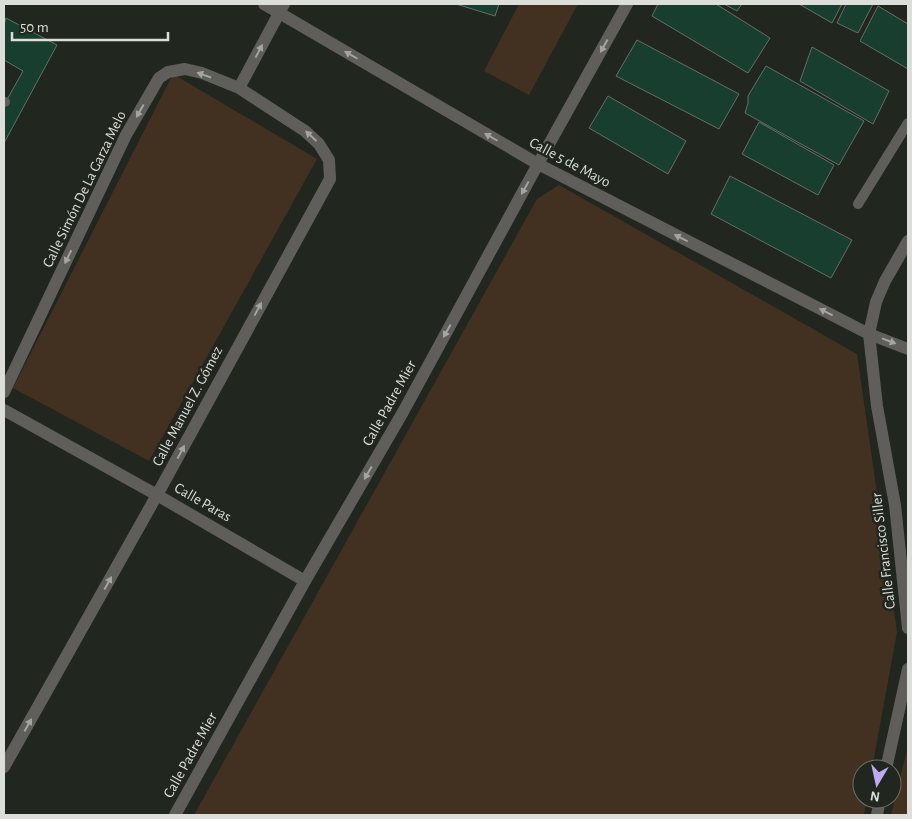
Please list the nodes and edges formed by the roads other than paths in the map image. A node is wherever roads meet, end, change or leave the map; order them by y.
1 (264, 4) edge
2 (627, 4) edge
3 (282, 8) edge
4 (239, 88) junction
5 (908, 123) edge
6 (538, 164) junction
7 (858, 204) dead end
8 (908, 241) edge
9 (869, 334) junction
10 (908, 349) edge
11 (4, 392) edge
12 (4, 410) edge
13 (157, 495) junction
14 (902, 506) edge
15 (306, 581) junction
16 (908, 628) edge
17 (908, 669) edge
18 (888, 759) edge
19 (4, 767) edge
20 (175, 815) edge

1 - 3 street, Calle 5 de Mayo
2 -> 6 street, Calle Padre Mier
4 -> 3 street
6 -> 3 street, Calle 5 de Mayo
4 -> 11 street, Calle Simón De La Garza Melo
13 -> 4 street, Calle Manuel Z. Gómez
5 - 7 lane
9 -> 6 street, Calle 5 de Mayo
6 -> 15 street, Calle Padre Mier
8 - 9 street, Calle Francisco Siller
9 -> 10 street, Calle 5 de Mayo
9 - 14 street, Calle Francisco Siller
12 - 13 street, Calle Paras
13 - 15 street, Calle Paras
19 -> 13 street, Calle Manuel Z. Gómez
14 - 16 street, Calle Francisco Siller
15 - 20 street, Calle Padre Mier
17 - 18 street

